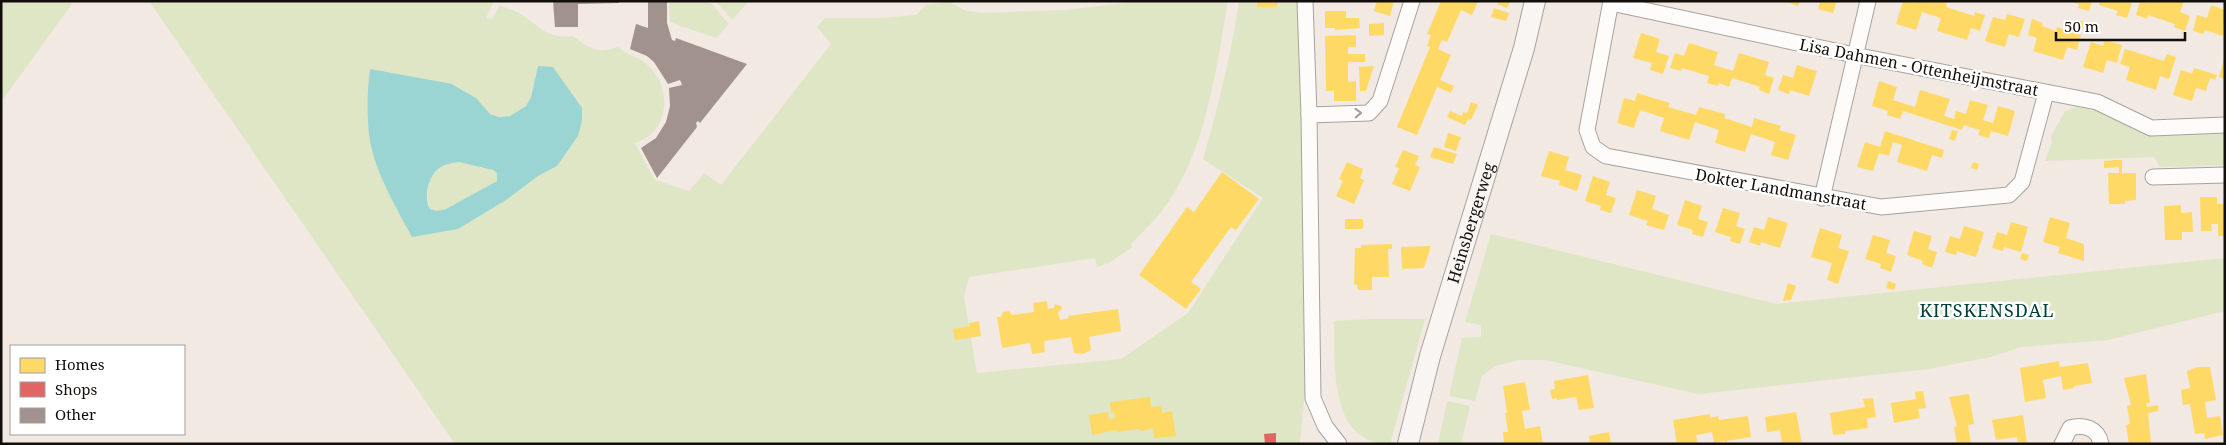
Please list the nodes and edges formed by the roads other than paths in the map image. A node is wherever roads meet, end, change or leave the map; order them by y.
1 (1305, 1) edge
2 (1412, 1) edge
3 (1535, 1) edge
4 (1868, 1) edge
5 (1611, 2) edge
6 (1854, 55) junction
7 (2046, 92) junction
8 (1309, 115) junction
9 (2225, 125) edge
10 (2225, 174) edge
11 (2154, 178) dead end
12 (1822, 198) junction
13 (1410, 437) edge
14 (1338, 444) edge
15 (2062, 444) edge
16 (2101, 444) edge

1 - 8 street
8 -> 2 street
3 - 13 main road, Heinsbergerweg
4 - 6 street
5 - 6 street, Lisa Dahmen - Ottenheijmstraat
5 - 12 street, Dokter Landmanstraat
6 - 7 street, Lisa Dahmen - Ottenheijmstraat
6 - 12 street
7 - 9 street, Lisa Dahmen - Ottenheijmstraat
7 - 12 street, Dokter Landmanstraat
8 - 14 street
10 - 11 street
15 - 16 street

